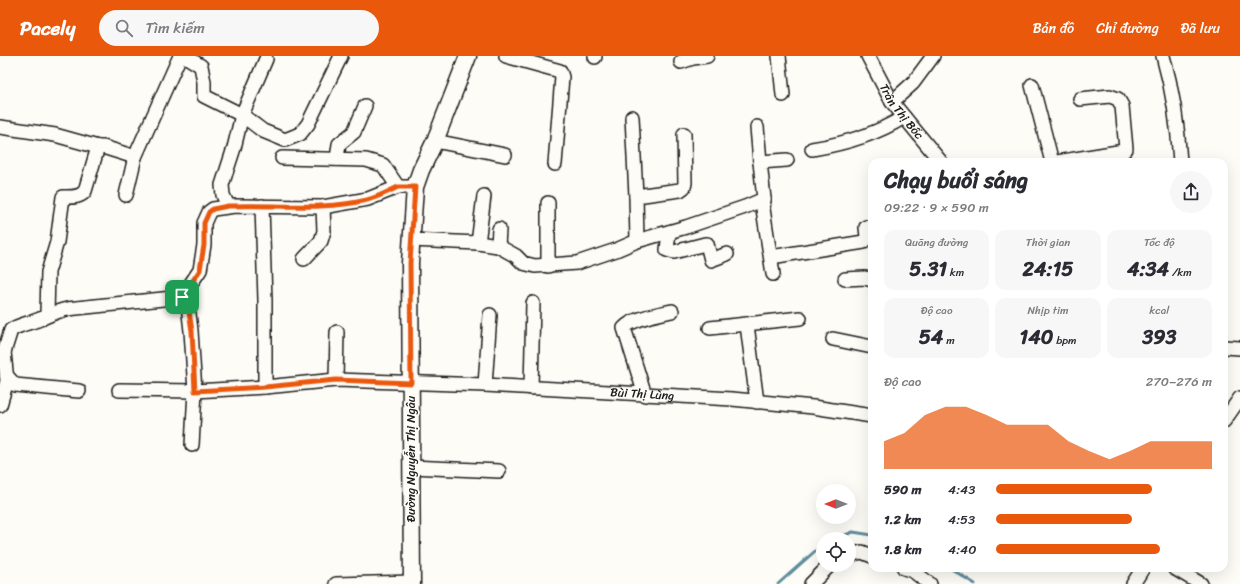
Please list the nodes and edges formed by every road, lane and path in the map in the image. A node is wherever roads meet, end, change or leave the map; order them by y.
1 (180, 56) edge
2 (185, 56) edge
3 (341, 56) edge
4 (468, 56) edge
5 (506, 56) edge
6 (707, 56) edge
7 (779, 56) edge
8 (868, 56) edge
9 (933, 56) edge
10 (1163, 56) edge
11 (266, 59) dead end
12 (681, 62) dead end
13 (1032, 85) dead end
14 (783, 95) dead end
15 (1080, 99) dead end
16 (892, 102) junction
17 (365, 106) dead end
18 (242, 115) junction
19 (632, 116) dead end
20 (904, 117) junction
21 (0, 127) edge
22 (757, 127) dead end
23 (684, 134) dead end
24 (436, 141) junction
25 (98, 148) junction
26 (812, 149) dead end
27 (505, 155) dead end
28 (135, 157) junction
29 (282, 158) dead end
30 (938, 158) edge
31 (1051, 158) edge
32 (1081, 158) edge
33 (1180, 158) edge
34 (337, 159) junction
35 (787, 160) dead end
36 (760, 162) junction
37 (555, 164) dead end
38 (398, 187) junction
39 (415, 187) junction
40 (126, 195) dead end
41 (484, 196) dead end
42 (636, 196) junction
43 (764, 199) junction
44 (548, 203) dead end
45 (228, 206) junction
46 (262, 206) junction
47 (323, 207) junction
48 (866, 227) dead end
49 (499, 229) dead end
50 (669, 232) junction
51 (411, 240) junction
52 (637, 241) junction
53 (478, 243) junction
54 (498, 246) junction
55 (727, 254) dead end
56 (771, 257) junction
57 (304, 259) dead end
58 (548, 266) junction
59 (773, 274) dead end
60 (845, 279) dead end
61 (868, 279) edge
62 (182, 297) junction
63 (533, 303) dead end
64 (672, 311) dead end
65 (47, 315) junction
66 (490, 315) dead end
67 (800, 318) dead end
68 (747, 325) junction
69 (710, 328) dead end
70 (6, 331) edge
71 (337, 332) dead end
72 (833, 339) dead end
73 (868, 346) edge
74 (1228, 347) edge
75 (1240, 348) edge
76 (2, 354) edge
77 (7, 376) junction
78 (336, 380) junction
79 (411, 383) junction
80 (485, 385) junction
81 (265, 387) junction
82 (531, 388) junction
83 (119, 390) dead end
84 (79, 391) dead end
85 (195, 391) junction
86 (646, 394) junction
87 (1240, 398) edge
88 (757, 402) junction
89 (0, 404) edge
90 (868, 415) edge
91 (1228, 415) edge
92 (192, 445) dead end
93 (410, 467) junction
94 (499, 471) dead end
95 (856, 553) edge
96 (868, 554) edge
97 (823, 572) edge
98 (1141, 572) edge
99 (1181, 572) edge
100 (909, 574) edge
101 (412, 583) edge
102 (336, 584) edge
103 (811, 584) edge
104 (930, 584) edge
105 (1134, 584) edge
106 (1201, 584) edge

1 - 28 street
2 - 18 street
3 - 18 street
4 - 24 main road, Đường Nguyễn Thị Ngâu
5 - 37 street
6 - 12 street
7 - 14 street
8 - 16 street, Trần Thị Bốc
9 - 16 street
10 - 33 street
11 - 18 street
13 - 31 street
15 - 32 street
16 - 20 street, Trần Thị Bốc
17 - 34 street
18 - 45 street
19 - 42 street
20 - 26 street
20 - 30 street, Trần Thị Bốc
21 - 25 street
22 - 36 street
23 - 42 street
24 - 27 street
24 - 39 main road, Đường Nguyễn Thị Ngâu
25 - 28 street
25 - 65 street
28 - 40 street
29 - 34 street
34 - 38 street
35 - 36 street
36 - 43 street
38 - 39 street
38 - 47 street
39 - 51 main road, Đường Nguyễn Thị Ngâu
41 - 53 street
42 - 52 street
43 - 50 street
43 - 56 street
44 - 58 street
45 - 46 street
45 - 62 street
46 - 47 street
46 - 81 street
47 - 57 street
48 - 56 street
49 - 54 street
50 - 52 street
50 - 55 street
51 - 53 street
51 - 79 main road, Đường Nguyễn Thị Ngâu
52 - 58 street
53 - 54 street
54 - 58 street
56 - 59 street
60 - 61 street
62 - 65 street
62 - 85 street
63 - 82 street
64 - 86 street
65 - 70 street
66 - 80 street
67 - 68 street
68 - 69 street
68 - 88 street
70 - 76 street
71 - 78 street
72 - 73 street
74 - 75 street
76 - 77 street
77 - 84 street
77 - 89 street
78 - 79 street, Bùi Thị Lùng
78 - 81 street, Bùi Thị Lùng
79 - 80 street, Bùi Thị Lùng
79 - 93 main road, Đường Nguyễn Thị Ngâu
80 - 82 street, Bùi Thị Lùng
81 - 85 street, Bùi Thị Lùng
82 - 86 street, Bùi Thị Lùng
83 - 85 street, Bùi Thị Lùng
85 - 92 street
86 - 88 street, Bùi Thị Lùng
87 - 91 street
88 - 90 street, Bùi Thị Lùng
93 - 94 street
93 - 101 main road, Đường Nguyễn Thị Ngâu
95 - 96 street
97 - 103 street
98 - 105 street
99 - 106 street
100 - 104 street
101 - 102 street

